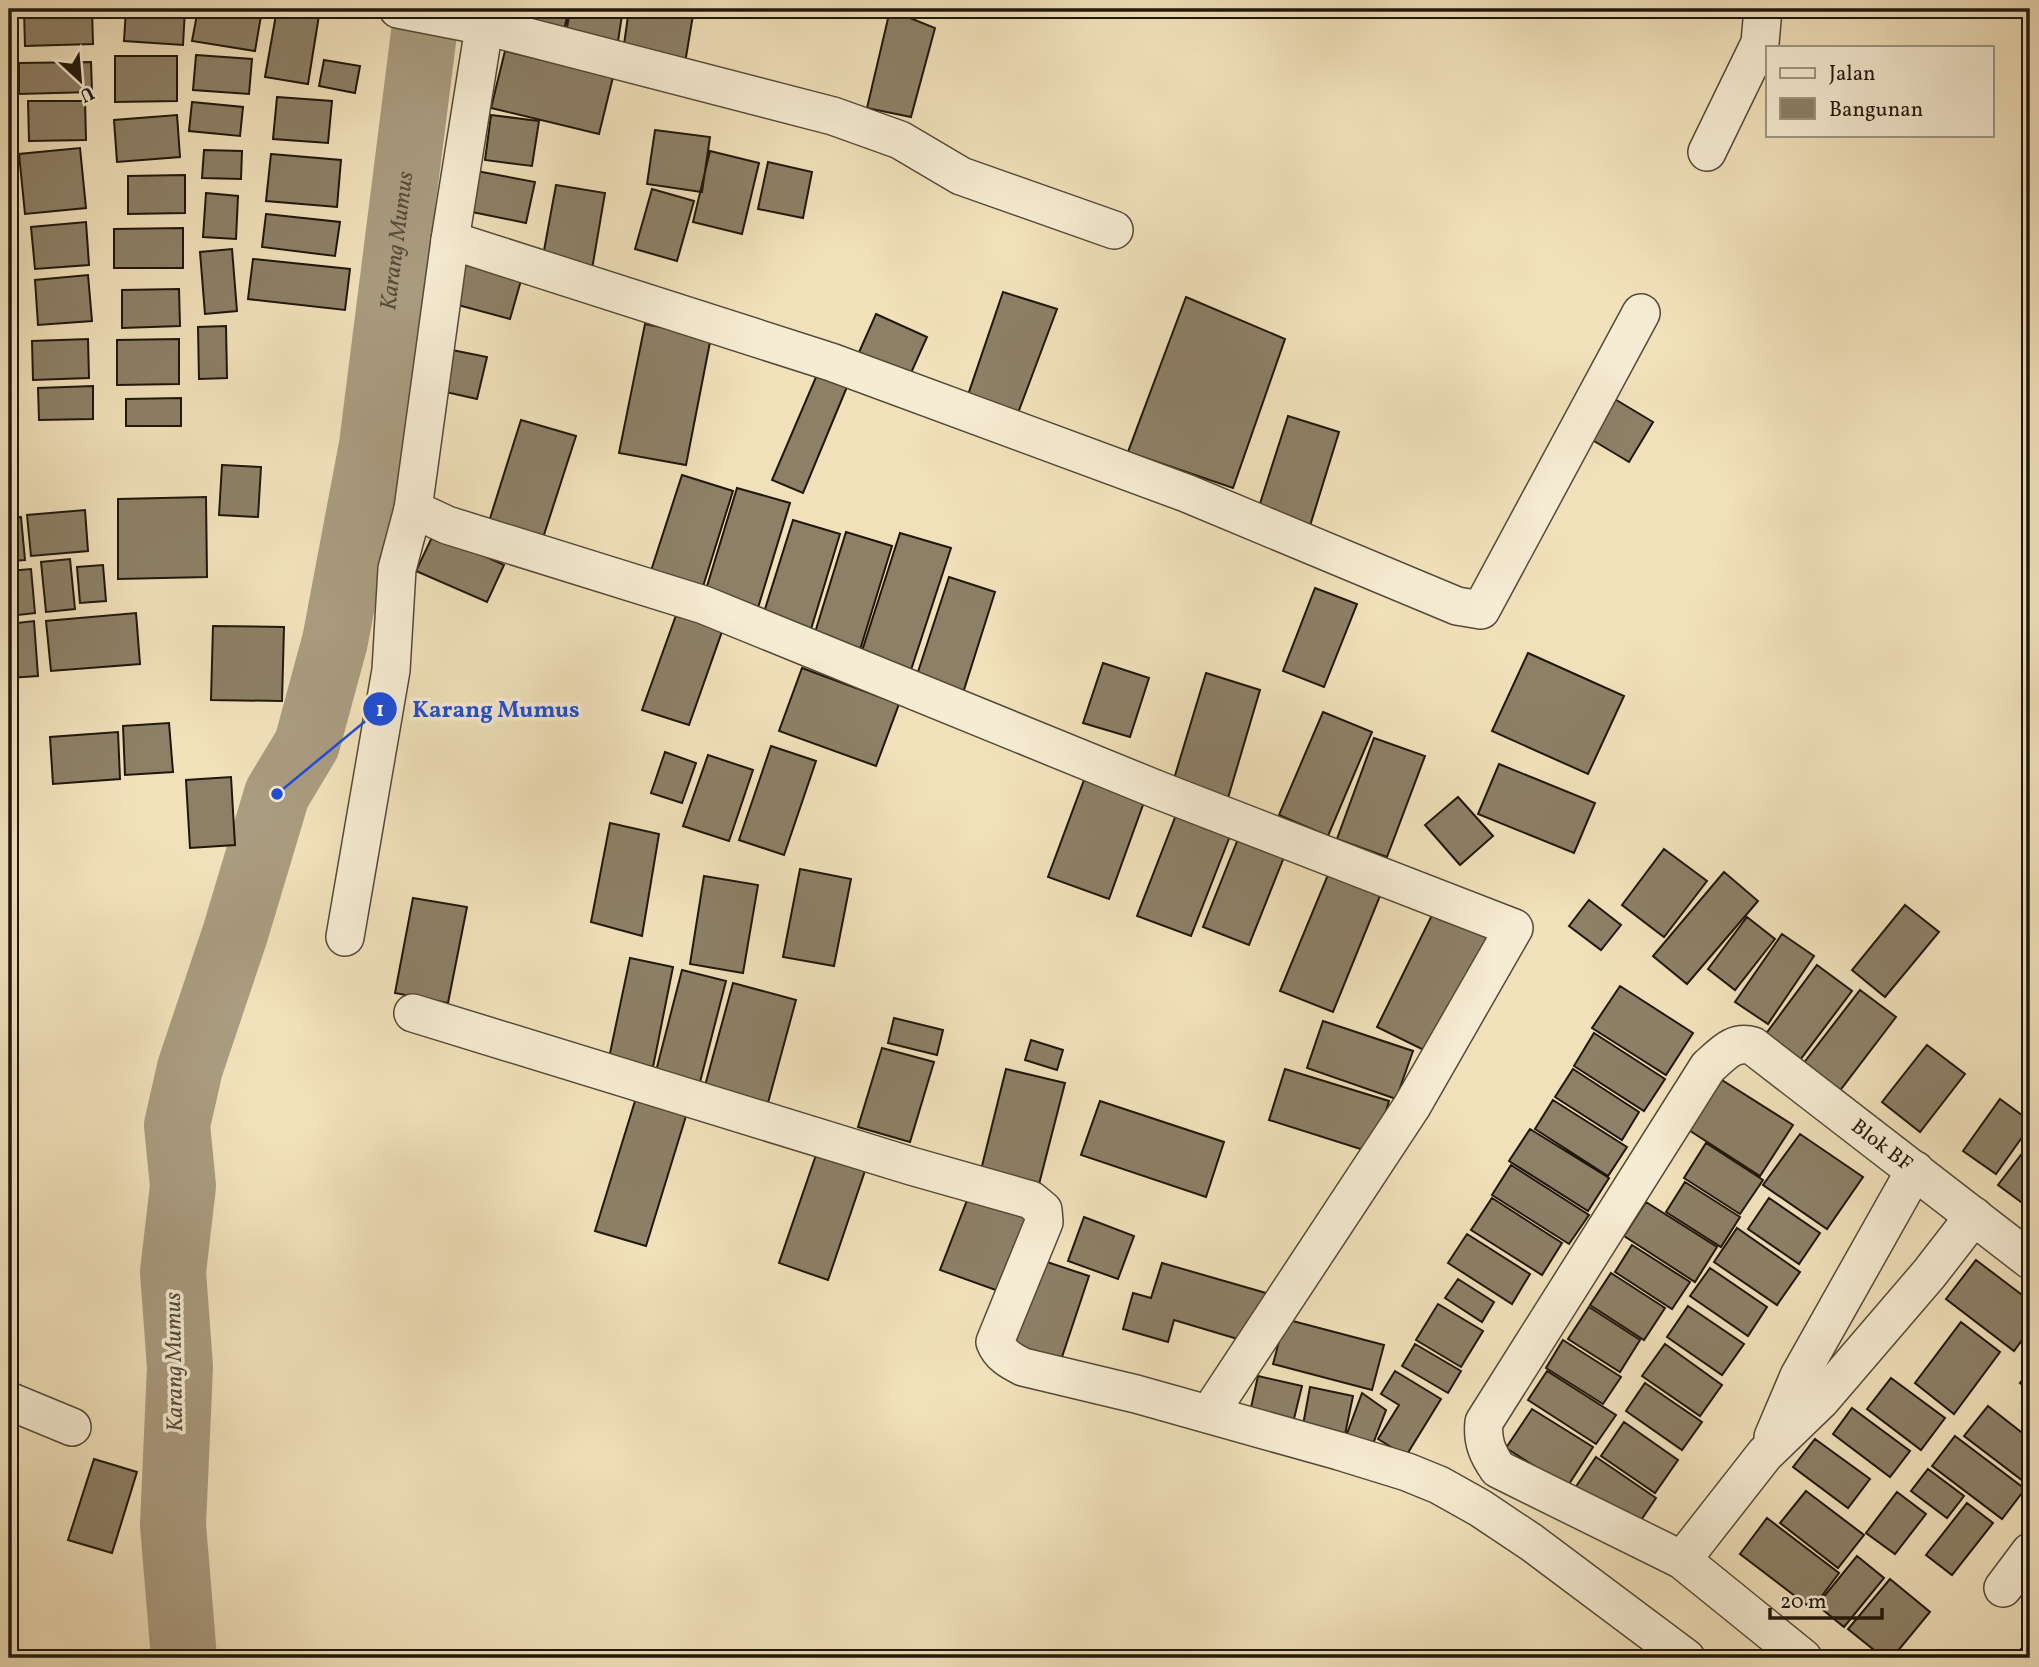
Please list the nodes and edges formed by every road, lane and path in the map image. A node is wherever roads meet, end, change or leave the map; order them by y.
1 (398, 9) edge
2 (1763, 9) edge
3 (482, 20) edge
4 (1707, 152) dead end
5 (1114, 230) dead end
6 (450, 240) junction
7 (1641, 313) dead end
8 (413, 509) junction
9 (345, 937) dead end
10 (413, 1013) dead end
11 (1914, 1170) junction
12 (1974, 1216) junction
13 (2030, 1260) edge
14 (9, 1401) edge
15 (1209, 1414) junction
16 (72, 1427) dead end
17 (1765, 1454) junction
18 (2030, 1552) edge
19 (1682, 1560) junction
20 (2003, 1588) dead end
21 (1789, 1654) edge
22 (1686, 1658) edge

1 - 3 street
2 - 4 street
3 - 5 street
3 - 6 street
6 - 7 street
6 - 8 street
8 - 9 street
8 - 15 street
10 - 15 street
11 - 12 street, Blok BF
11 - 17 street
11 - 19 street, Blok BF
12 - 13 street, Blok BF
12 - 17 street
14 - 16 street
15 - 22 street
17 - 19 street
18 - 20 street
19 - 21 street

